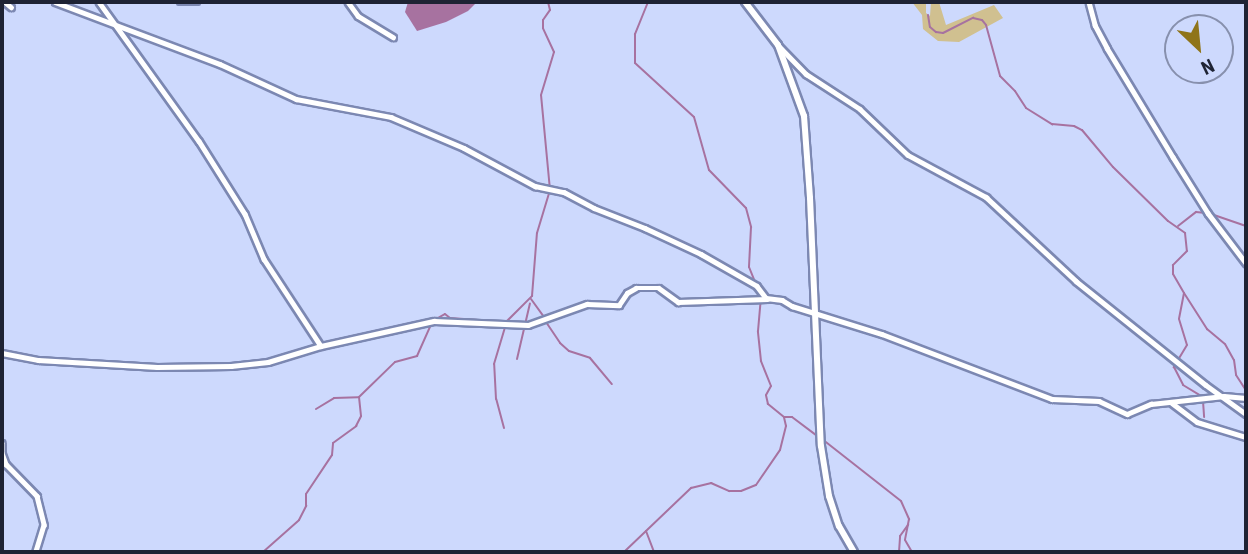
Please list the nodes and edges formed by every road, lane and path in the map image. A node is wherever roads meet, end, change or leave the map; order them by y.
1 (5, 2) edge
2 (55, 2) edge
3 (99, 2) edge
4 (180, 2) edge
5 (197, 2) edge
6 (348, 2) edge
7 (745, 2) edge
8 (1089, 2) edge
9 (11, 7) dead end
10 (116, 26) junction
11 (393, 37) dead end
12 (778, 46) junction
13 (1246, 263) edge
14 (768, 299) junction
15 (817, 313) junction
16 (321, 346) junction
17 (2, 353) edge
18 (1224, 396) junction
19 (1246, 398) edge
20 (1171, 402) junction
21 (1246, 414) edge
22 (1246, 437) edge
23 (2, 443) edge
24 (2, 452) edge
25 (36, 552) edge
26 (854, 552) edge

1 - 9 street
2 - 10 street
3 - 10 street
4 - 5 street
6 - 11 street
7 - 12 street
8 - 13 street
10 - 14 street
10 - 16 street
12 - 15 street
12 - 18 street
14 - 15 street
14 - 16 street
15 - 20 street
15 - 26 street
16 - 17 street
18 - 19 street
18 - 20 street
18 - 21 street
20 - 22 street
23 - 24 street
24 - 25 street

